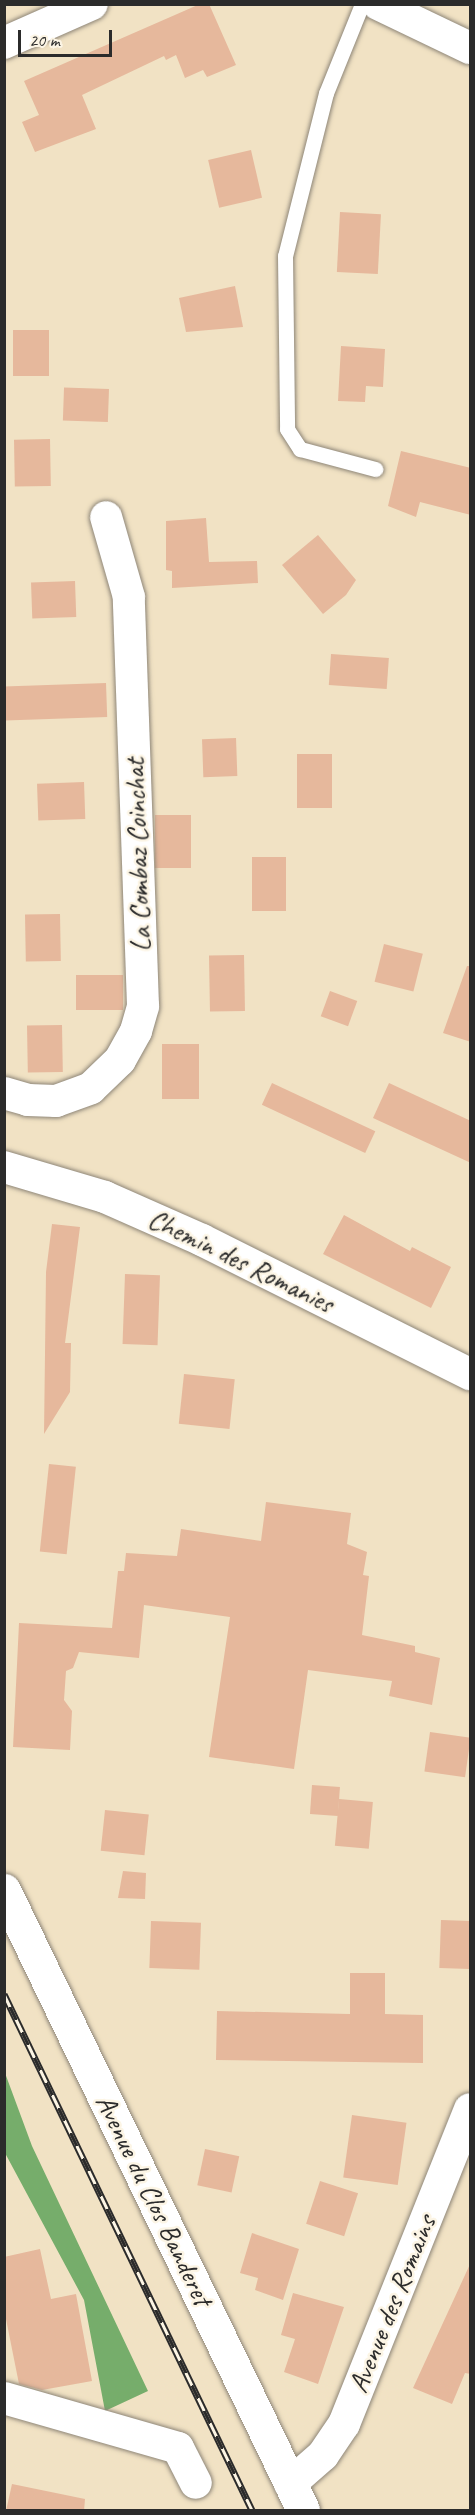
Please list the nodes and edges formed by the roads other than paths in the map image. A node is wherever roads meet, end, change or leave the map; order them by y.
1 (92, 4) edge
2 (362, 4) edge
3 (378, 4) edge
4 (4, 43) edge
5 (471, 48) edge
6 (375, 469) dead end
7 (106, 518) dead end
8 (4, 1093) edge
9 (4, 1167) edge
10 (471, 1374) edge
11 (4, 1890) edge
12 (471, 2109) edge
13 (4, 2398) edge
14 (196, 2483) dead end
15 (296, 2497) edge

1 - 4 street
2 - 6 lane
3 - 5 street
7 - 8 street, La Combaz Coinchat
9 - 10 street, Chemin des Romanies
11 - 15 main road, Avenue du Clos Banderet
12 - 15 street, Avenue des Romains
13 - 14 street

